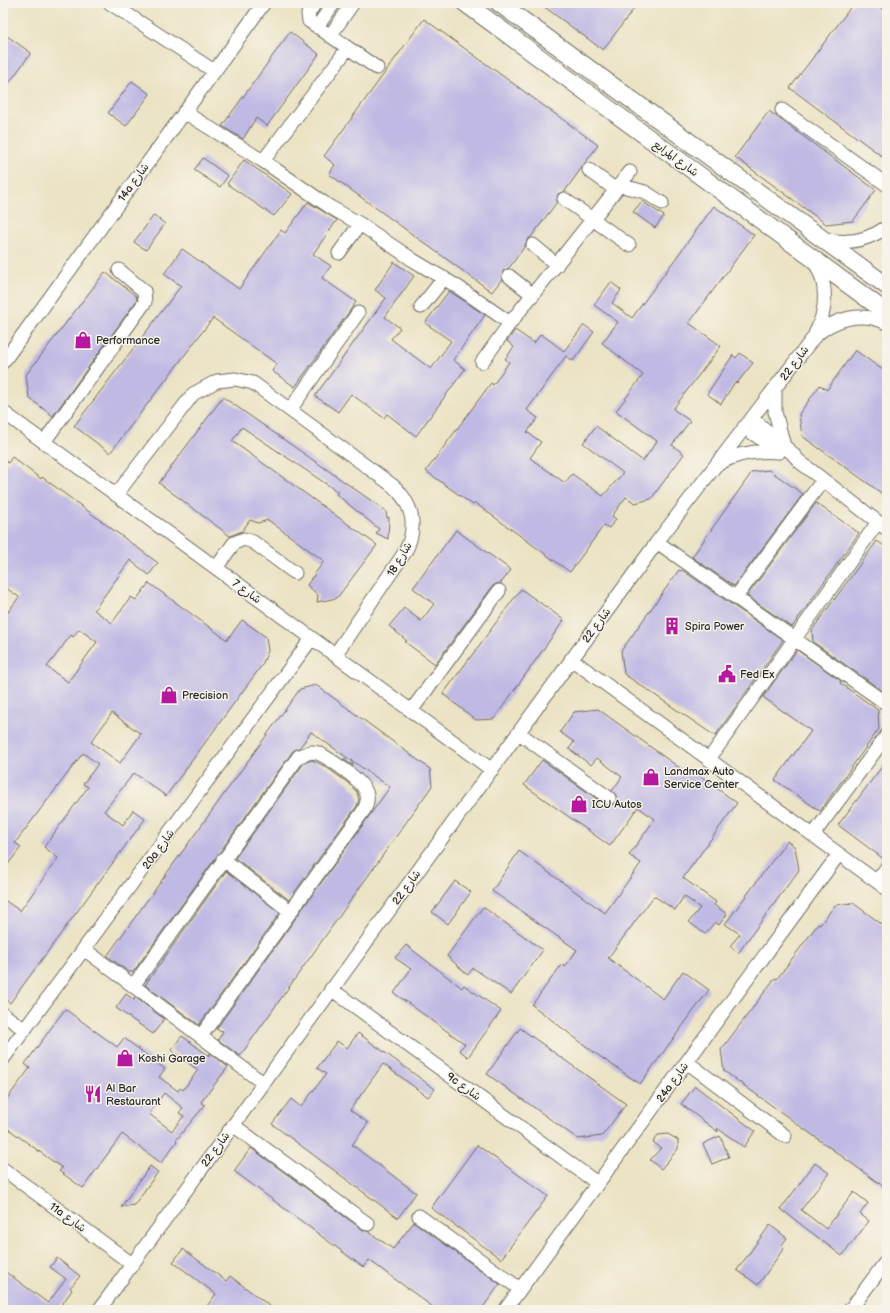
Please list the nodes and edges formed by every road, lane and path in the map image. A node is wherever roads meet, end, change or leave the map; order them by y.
1 (110, 3) edge
2 (264, 3) edge
3 (315, 3) edge
4 (334, 3) edge
5 (353, 3) edge
6 (465, 3) edge
7 (499, 3) edge
8 (317, 26) junction
9 (330, 36) junction
10 (348, 48) junction
11 (378, 68) dead end
12 (214, 71) junction
13 (782, 110) dead end
14 (184, 112) junction
15 (263, 161) junction
16 (589, 170) dead end
17 (630, 172) dead end
18 (887, 185) edge
19 (617, 187) junction
20 (564, 199) dead end
21 (662, 203) dead end
22 (592, 219) junction
23 (360, 224) junction
24 (887, 227) edge
25 (820, 238) junction
26 (533, 245) dead end
27 (629, 245) dead end
28 (338, 253) dead end
29 (810, 255) junction
30 (557, 265) junction
31 (119, 270) dead end
32 (509, 276) dead end
33 (444, 278) junction
34 (887, 286) edge
35 (533, 295) junction
36 (421, 307) dead end
37 (358, 313) dead end
38 (887, 313) edge
39 (510, 323) junction
40 (887, 323) edge
41 (814, 337) junction
42 (3, 362) edge
43 (482, 362) dead end
44 (775, 389) junction
45 (290, 410) junction
46 (3, 412) edge
47 (748, 423) junction
48 (44, 442) junction
49 (781, 449) junction
50 (714, 466) junction
51 (823, 480) junction
52 (116, 494) junction
53 (882, 526) edge
54 (657, 542) junction
55 (216, 568) junction
56 (295, 573) dead end
57 (498, 591) dead end
58 (736, 598) junction
59 (312, 638) junction
60 (794, 638) junction
61 (335, 655) junction
62 (572, 659) junction
63 (887, 704) edge
64 (411, 711) junction
65 (519, 733) junction
66 (887, 735) edge
67 (709, 759) junction
68 (492, 770) junction
69 (609, 798) dead end
70 (813, 835) junction
71 (839, 854) junction
72 (223, 859) junction
73 (887, 867) edge
74 (882, 885) edge
75 (291, 912) junction
76 (84, 949) junction
77 (133, 986) junction
78 (332, 988) junction
79 (3, 1014) edge
80 (25, 1030) junction
81 (201, 1036) junction
82 (3, 1060) edge
83 (687, 1062) junction
84 (263, 1083) junction
85 (233, 1124) junction
86 (785, 1136) dead end
87 (3, 1169) edge
88 (597, 1183) junction
89 (419, 1216) dead end
90 (368, 1224) dead end
91 (887, 1260) edge
92 (132, 1264) junction
93 (520, 1288) junction
94 (99, 1310) edge
95 (504, 1310) edge
96 (850, 1310) edge

1 - 12 street
2 - 12 street, 14a شارع
3 - 8 street
4 - 8 street
5 - 9 street
6 - 29 main road, شارع المرابع
7 - 25 main road, شارع المرابع
8 - 9 street
9 - 10 street
10 - 11 street
10 - 15 street
12 - 14 street, 14a شارع
13 - 18 street
14 - 15 street
14 - 42 street, 14a شارع
15 - 23 street
16 - 19 street
17 - 19 street
19 - 21 street
19 - 22 street
20 - 22 street
22 - 27 street
22 - 30 street
23 - 28 street
23 - 33 street
24 - 25 street
25 - 34 main road, شارع المرابع
26 - 30 street
29 - 38 main road, شارع المرابع
29 - 41 street, شارع 22
30 - 35 street
31 - 48 street
32 - 35 street
33 - 36 street
33 - 39 street
35 - 39 street
37 - 45 street
39 - 43 street
40 - 41 street, شارع 22
41 - 44 street, شارع 22
44 - 47 street, شارع 22
44 - 49 street, شارع 22
45 - 52 street, شارع 18
45 - 61 street, شارع 18
46 - 48 street, شارع 7
47 - 49 street
47 - 50 street, شارع 22
48 - 52 street, شارع 7
49 - 50 street, شارع 22
49 - 51 street
50 - 54 street, شارع 22
51 - 53 street
51 - 58 street
52 - 55 street, شارع 7
53 - 60 street
54 - 58 street
54 - 62 street, شارع 22
55 - 56 street
55 - 59 street, شارع 7
57 - 64 street
58 - 60 street
59 - 61 street, شارع 7
59 - 76 street, 20a شارع
60 - 63 street
60 - 67 street
61 - 64 street, شارع 7
62 - 65 street, شارع 22
62 - 67 street
64 - 68 street, شارع 7
65 - 68 street, شارع 22
65 - 69 street
66 - 70 street
67 - 70 street
68 - 78 street, شارع 22
70 - 71 street
71 - 74 street
71 - 83 street, 24a شارع
72 - 75 street
72 - 75 street
72 - 77 street
73 - 74 street
75 - 81 street
76 - 77 street
76 - 80 street, 20a شارع
77 - 81 street
78 - 84 street, شارع 22
78 - 88 street, 9c شارع
79 - 80 street
80 - 82 street, 20a شارع
81 - 84 street
83 - 86 street
83 - 88 street, 24a شارع
84 - 85 street, شارع 22
85 - 90 street
85 - 92 street, شارع 22
87 - 92 street, 11a شارع
88 - 93 street, 24a شارع
89 - 93 street
91 - 96 street
92 - 94 street, شارع 22
93 - 95 street, 24a شارع

